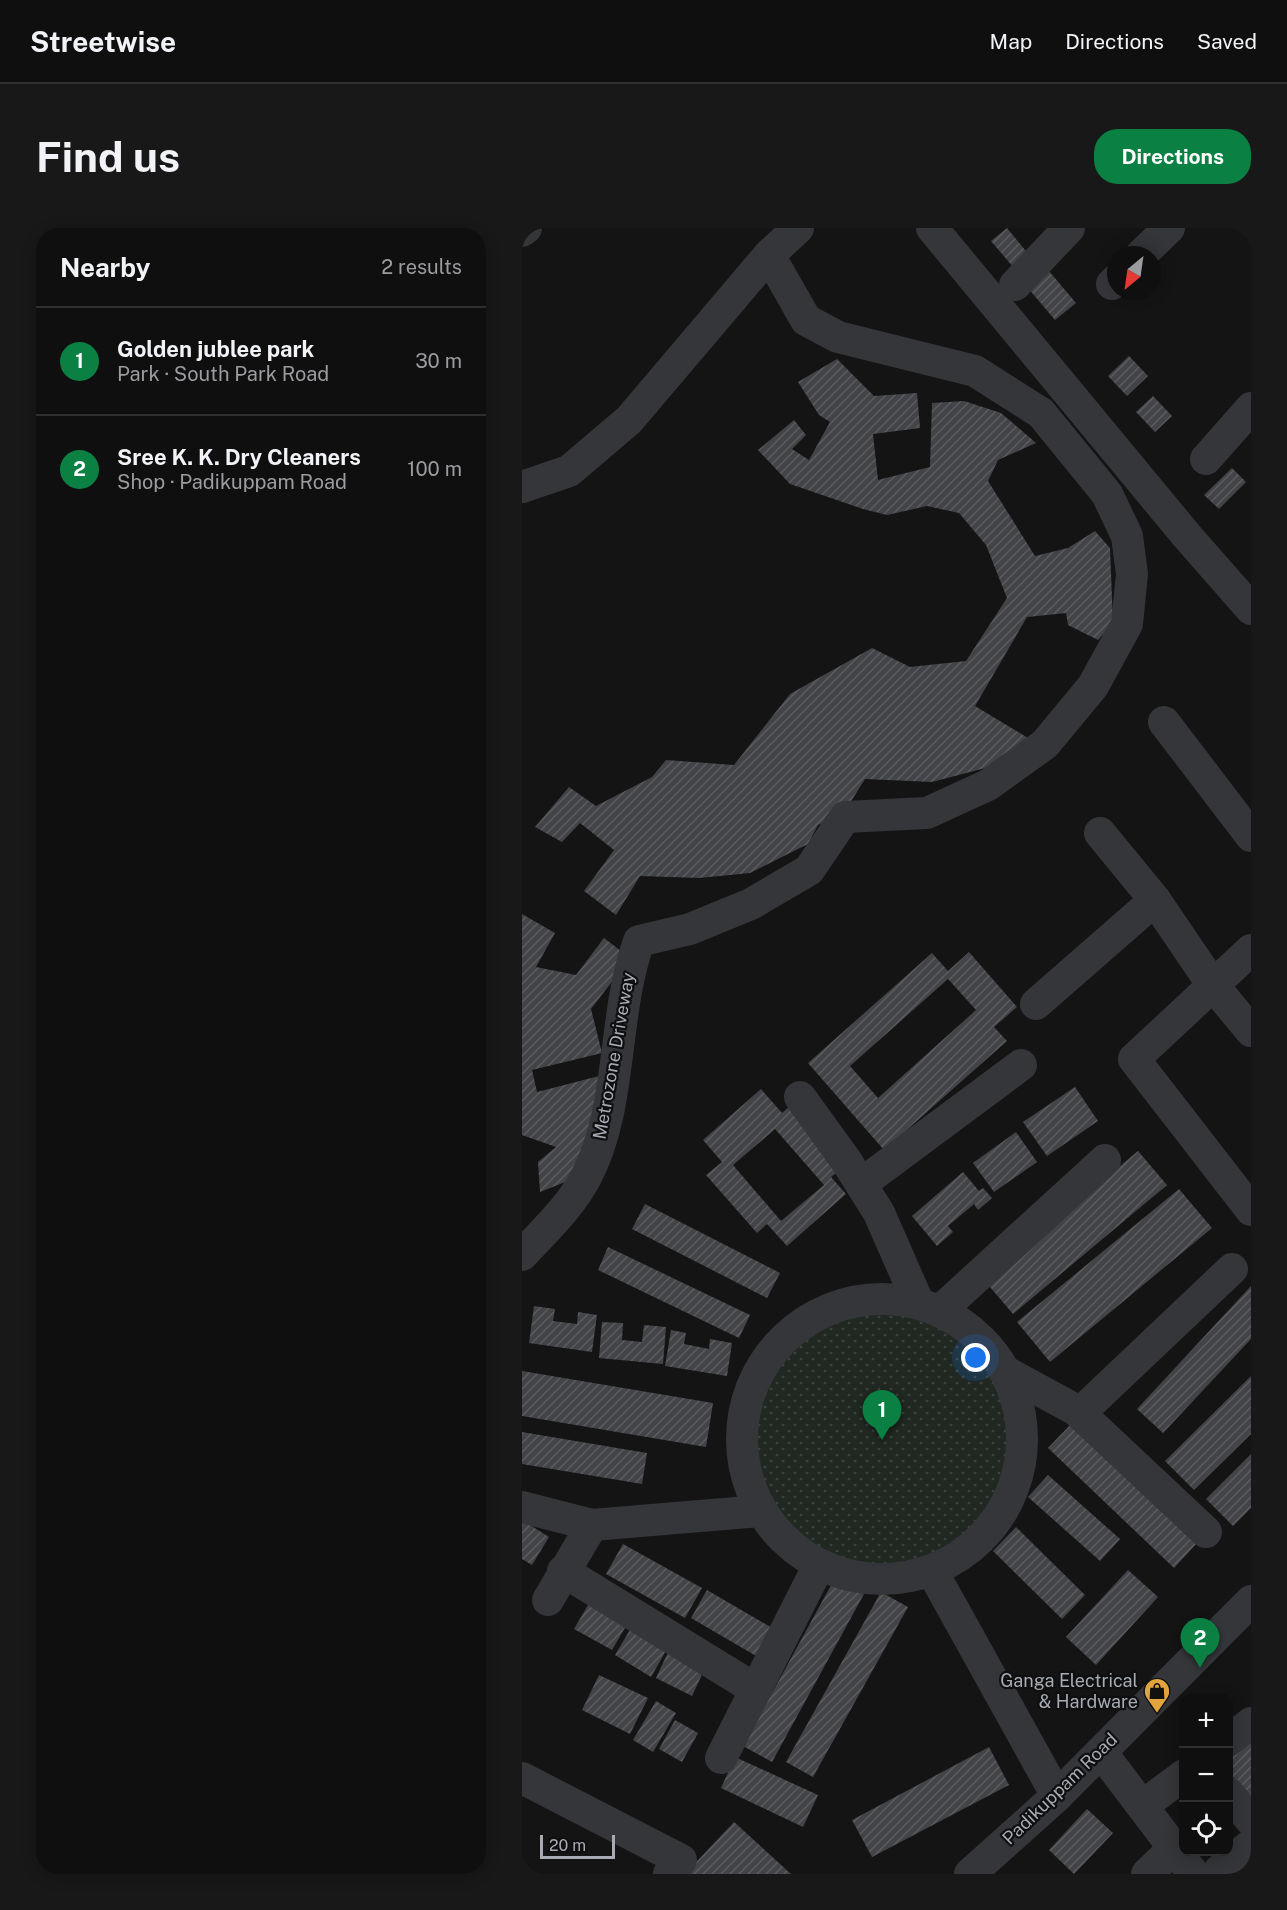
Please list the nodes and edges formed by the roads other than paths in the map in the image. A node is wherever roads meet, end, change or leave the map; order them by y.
1 (798, 228) edge
2 (932, 228) edge
3 (1069, 228) edge
4 (1169, 228) edge
5 (1150, 246) edge
6 (769, 255) junction
7 (1015, 285) dead end
8 (1251, 408) edge
9 (1206, 459) dead end
10 (522, 487) edge
11 (1251, 609) edge
12 (1164, 722) dead end
13 (1100, 833) dead end
14 (1251, 836) edge
15 (1155, 900) junction
16 (1251, 951) edge
17 (1212, 984) junction
18 (1036, 1004) dead end
19 (1251, 1031) edge
20 (1021, 1065) dead end
21 (800, 1097) dead end
22 (1105, 1160) dead end
23 (861, 1184) junction
24 (1251, 1210) edge
25 (522, 1255) edge
26 (1232, 1269) dead end
27 (930, 1306) junction
28 (1006, 1372) junction
29 (1080, 1413) junction
30 (522, 1507) edge
31 (760, 1511) junction
32 (592, 1525) junction
33 (1206, 1532) dead end
34 (819, 1565) junction
35 (563, 1571) junction
36 (932, 1571) junction
37 (548, 1600) dead end
38 (1251, 1600) edge
39 (755, 1689) junction
40 (1251, 1724) edge
41 (1233, 1737) edge
42 (1107, 1746) junction
43 (721, 1758) dead end
44 (522, 1778) edge
45 (1179, 1779) edge
46 (1057, 1796) junction
47 (1153, 1798) junction
48 (1233, 1799) edge
49 (1251, 1820) edge
50 (1251, 1845) edge
51 (1197, 1862) edge
52 (1149, 1873) edge
53 (669, 1874) edge
54 (970, 1874) edge

1 - 6 street
2 - 11 street
3 - 7 street
4 - 5 street
6 - 10 street
6 - 25 street, Metrozone Driveway
8 - 9 street
12 - 14 street
13 - 15 street
15 - 17 street
15 - 18 street
16 - 17 street
17 - 19 street
17 - 24 street
20 - 23 street
21 - 23 street
22 - 27 street
23 - 27 street
26 - 29 street
27 - 28 street
27 - 31 street
28 - 29 street
28 - 36 street
29 - 33 street
30 - 32 street
31 - 32 street
31 - 34 street
32 - 35 street
34 - 36 street
34 - 39 street
35 - 37 street
35 - 39 street
36 - 46 street
38 - 42 street, Padikuppam Road
39 - 43 street
40 - 41 street
42 - 46 street, Padikuppam Road
42 - 47 street
42 - 51 street
44 - 53 street
45 - 47 street
46 - 54 street, Padikuppam Road
47 - 51 street
48 - 49 street
50 - 51 street
51 - 52 street

